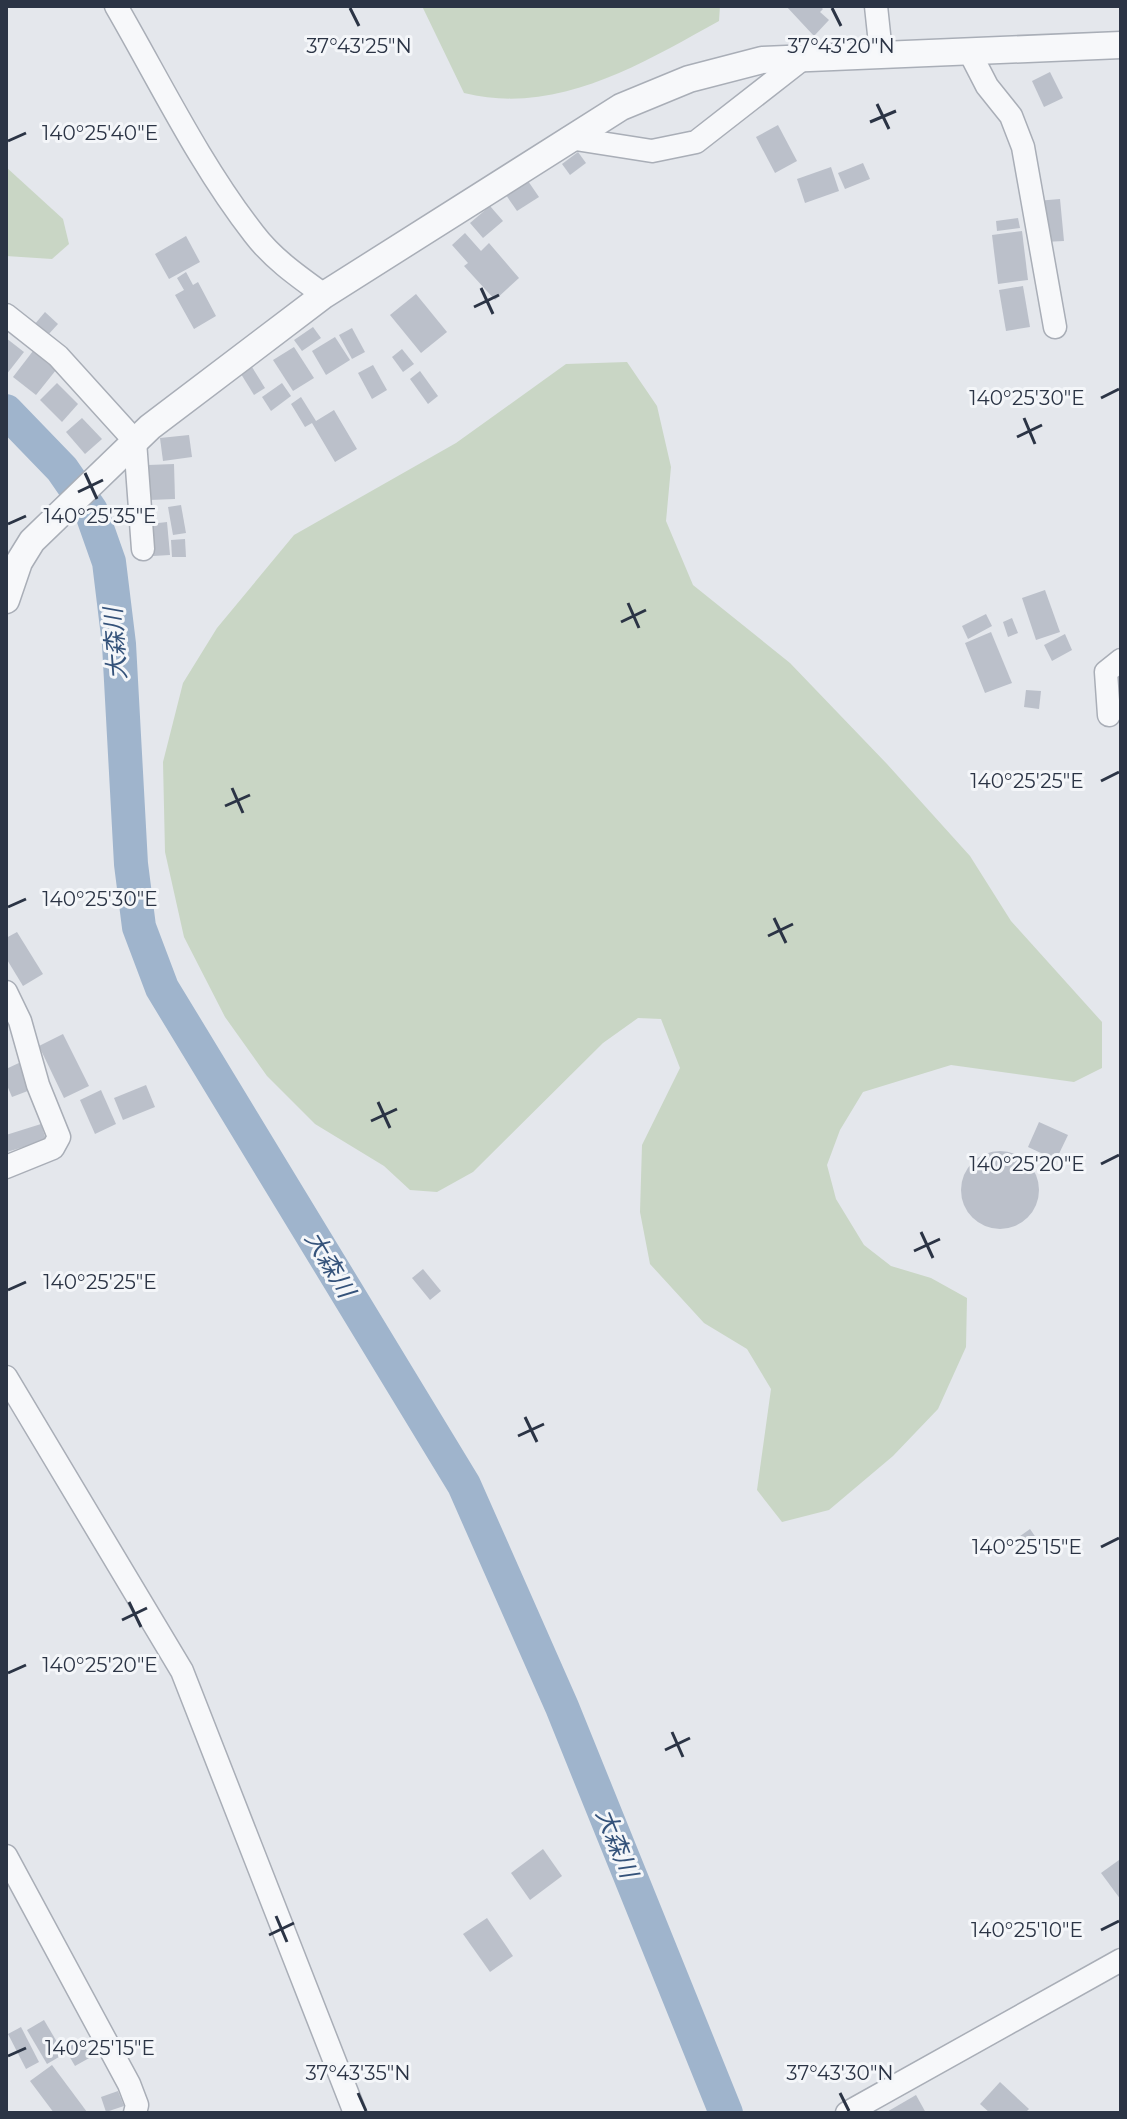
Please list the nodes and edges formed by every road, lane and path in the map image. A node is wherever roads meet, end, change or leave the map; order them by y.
1 (116, 6) edge
2 (876, 6) edge
3 (1121, 45) edge
4 (969, 51) junction
5 (881, 53) junction
6 (805, 57) junction
7 (569, 138) junction
8 (324, 295) junction
9 (6, 315) edge
10 (1055, 327) dead end
11 (135, 441) junction
12 (143, 549) dead end
13 (6, 600) edge
14 (1121, 660) edge
15 (1109, 715) dead end
16 (6, 992) edge
17 (6, 1167) edge
18 (6, 1377) edge
19 (6, 1856) edge
20 (1121, 1960) edge
21 (135, 2113) edge
22 (355, 2113) edge
23 (847, 2113) edge

1 - 8 street
2 - 5 street
3 - 4 street
4 - 5 street
4 - 10 street
5 - 6 street
6 - 7 street
6 - 7 street
7 - 8 street
8 - 11 street
9 - 11 street
11 - 12 street
11 - 13 street
14 - 15 street
16 - 17 street
18 - 22 street
19 - 21 street
20 - 23 street

